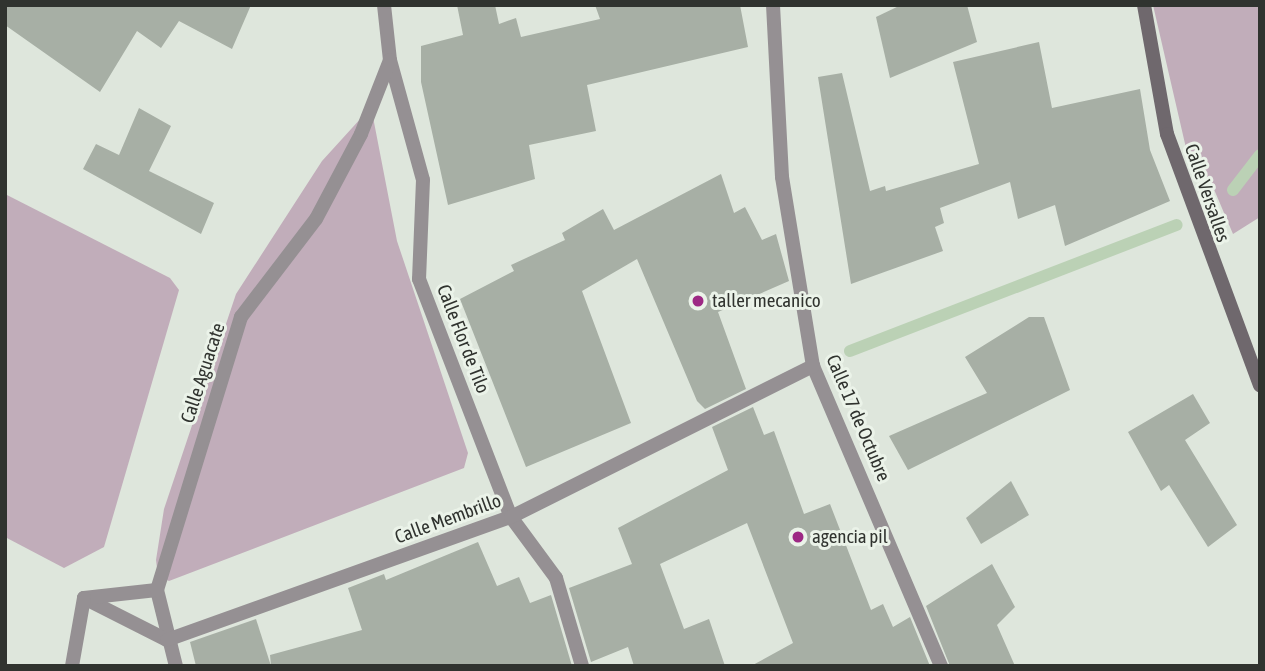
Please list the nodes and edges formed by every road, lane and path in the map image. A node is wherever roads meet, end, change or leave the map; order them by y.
1 (384, 5) edge
2 (774, 5) edge
3 (1144, 5) edge
4 (390, 60) junction
5 (813, 366) junction
6 (1260, 385) edge
7 (511, 517) junction
8 (157, 590) junction
9 (84, 598) junction
10 (167, 640) junction
11 (72, 666) edge
12 (176, 666) edge
13 (582, 666) edge
14 (941, 666) edge

1 - 4 street, Calle Flor de Tilo
2 - 5 street, Calle 17 de Octubre
3 - 6 street, Calle Versalles
4 - 7 street, Calle Flor de Tilo
4 - 8 street, Calle Aguacate
5 - 7 street, Calle Membrillo
5 - 14 street, Calle 17 de Octubre
7 - 10 street, Calle Membrillo
7 - 13 street, Calle Flor de Tilo
8 - 9 street
8 - 10 street
9 - 10 street
9 - 11 street
10 - 12 street

